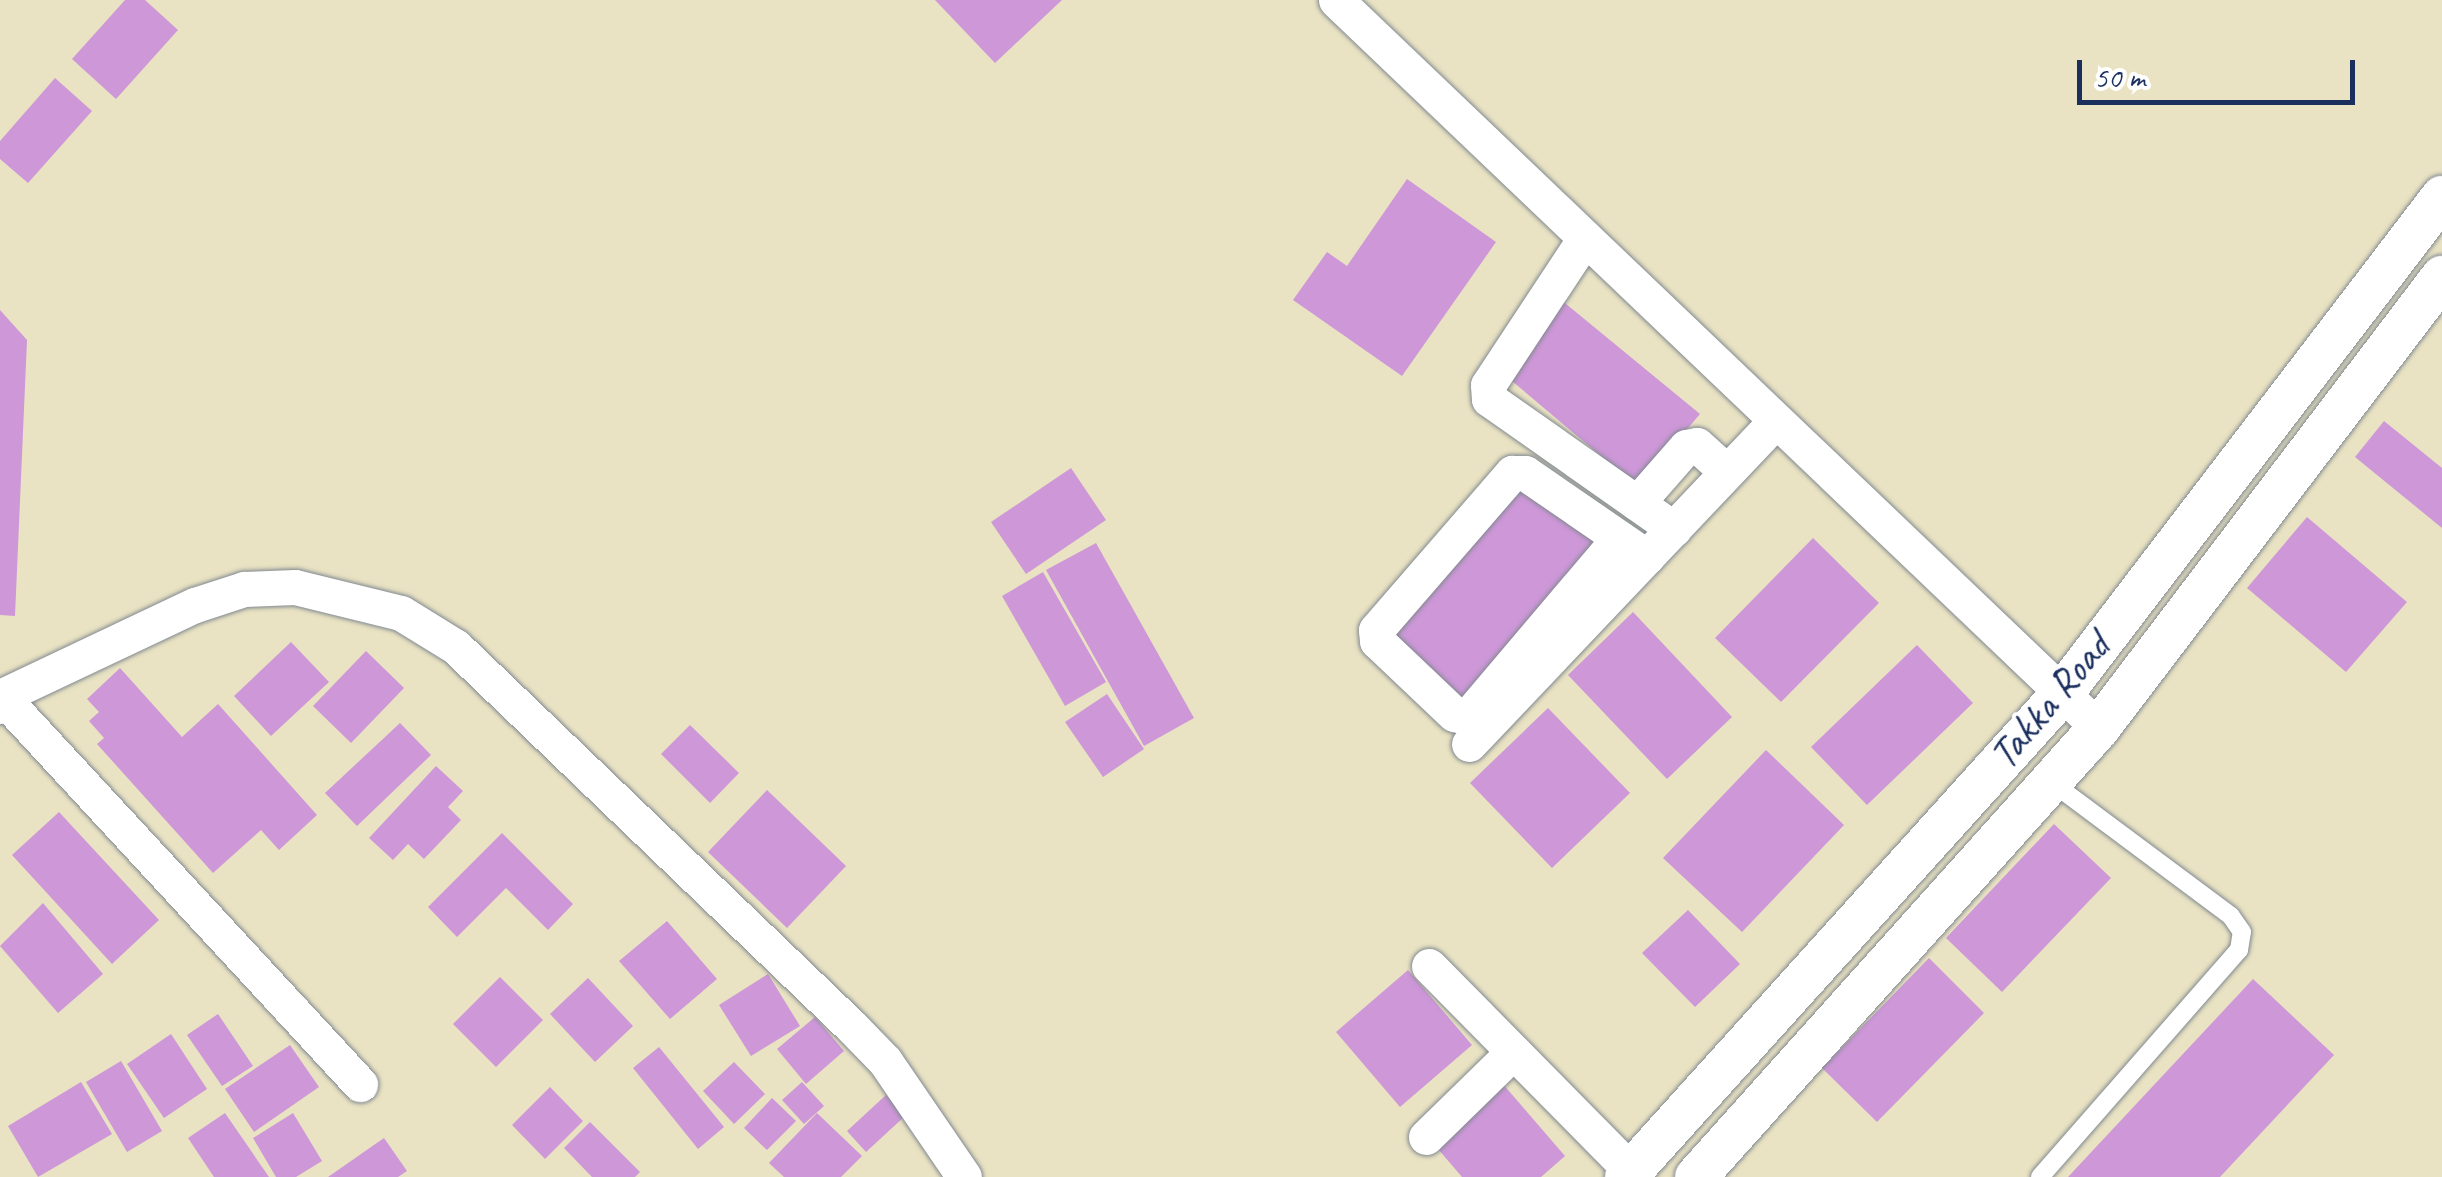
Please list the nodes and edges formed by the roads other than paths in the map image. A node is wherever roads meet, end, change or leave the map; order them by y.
1 (1336, 0) edge
2 (2442, 197) edge
3 (1585, 238) junction
4 (2442, 277) edge
5 (1776, 421) junction
6 (1728, 472) junction
7 (1637, 504) junction
8 (1674, 529) junction
9 (1633, 547) junction
10 (2062, 694) junction
11 (1, 700) edge
12 (2099, 728) junction
13 (2050, 782) junction
14 (1428, 966) dead end
15 (1513, 1052) junction
16 (360, 1084) dead end
17 (1426, 1136) dead end
18 (1629, 1174) edge
19 (964, 1177) edge
20 (1696, 1177) edge
21 (2040, 1177) edge

1 - 3 street
2 - 10 street, Takka Road
3 - 5 street
3 - 7 street
4 - 12 street, Takka Road
5 - 6 street
5 - 10 street
6 - 7 street
6 - 8 street
7 - 8 street
8 - 9 street
9 - 9 street
10 - 12 street
10 - 18 street, Takka Road
11 - 16 street
11 - 19 street
12 - 13 street, Takka Road
13 - 20 street, Takka Road
13 - 21 lane
14 - 15 street
15 - 17 street
15 - 18 street

